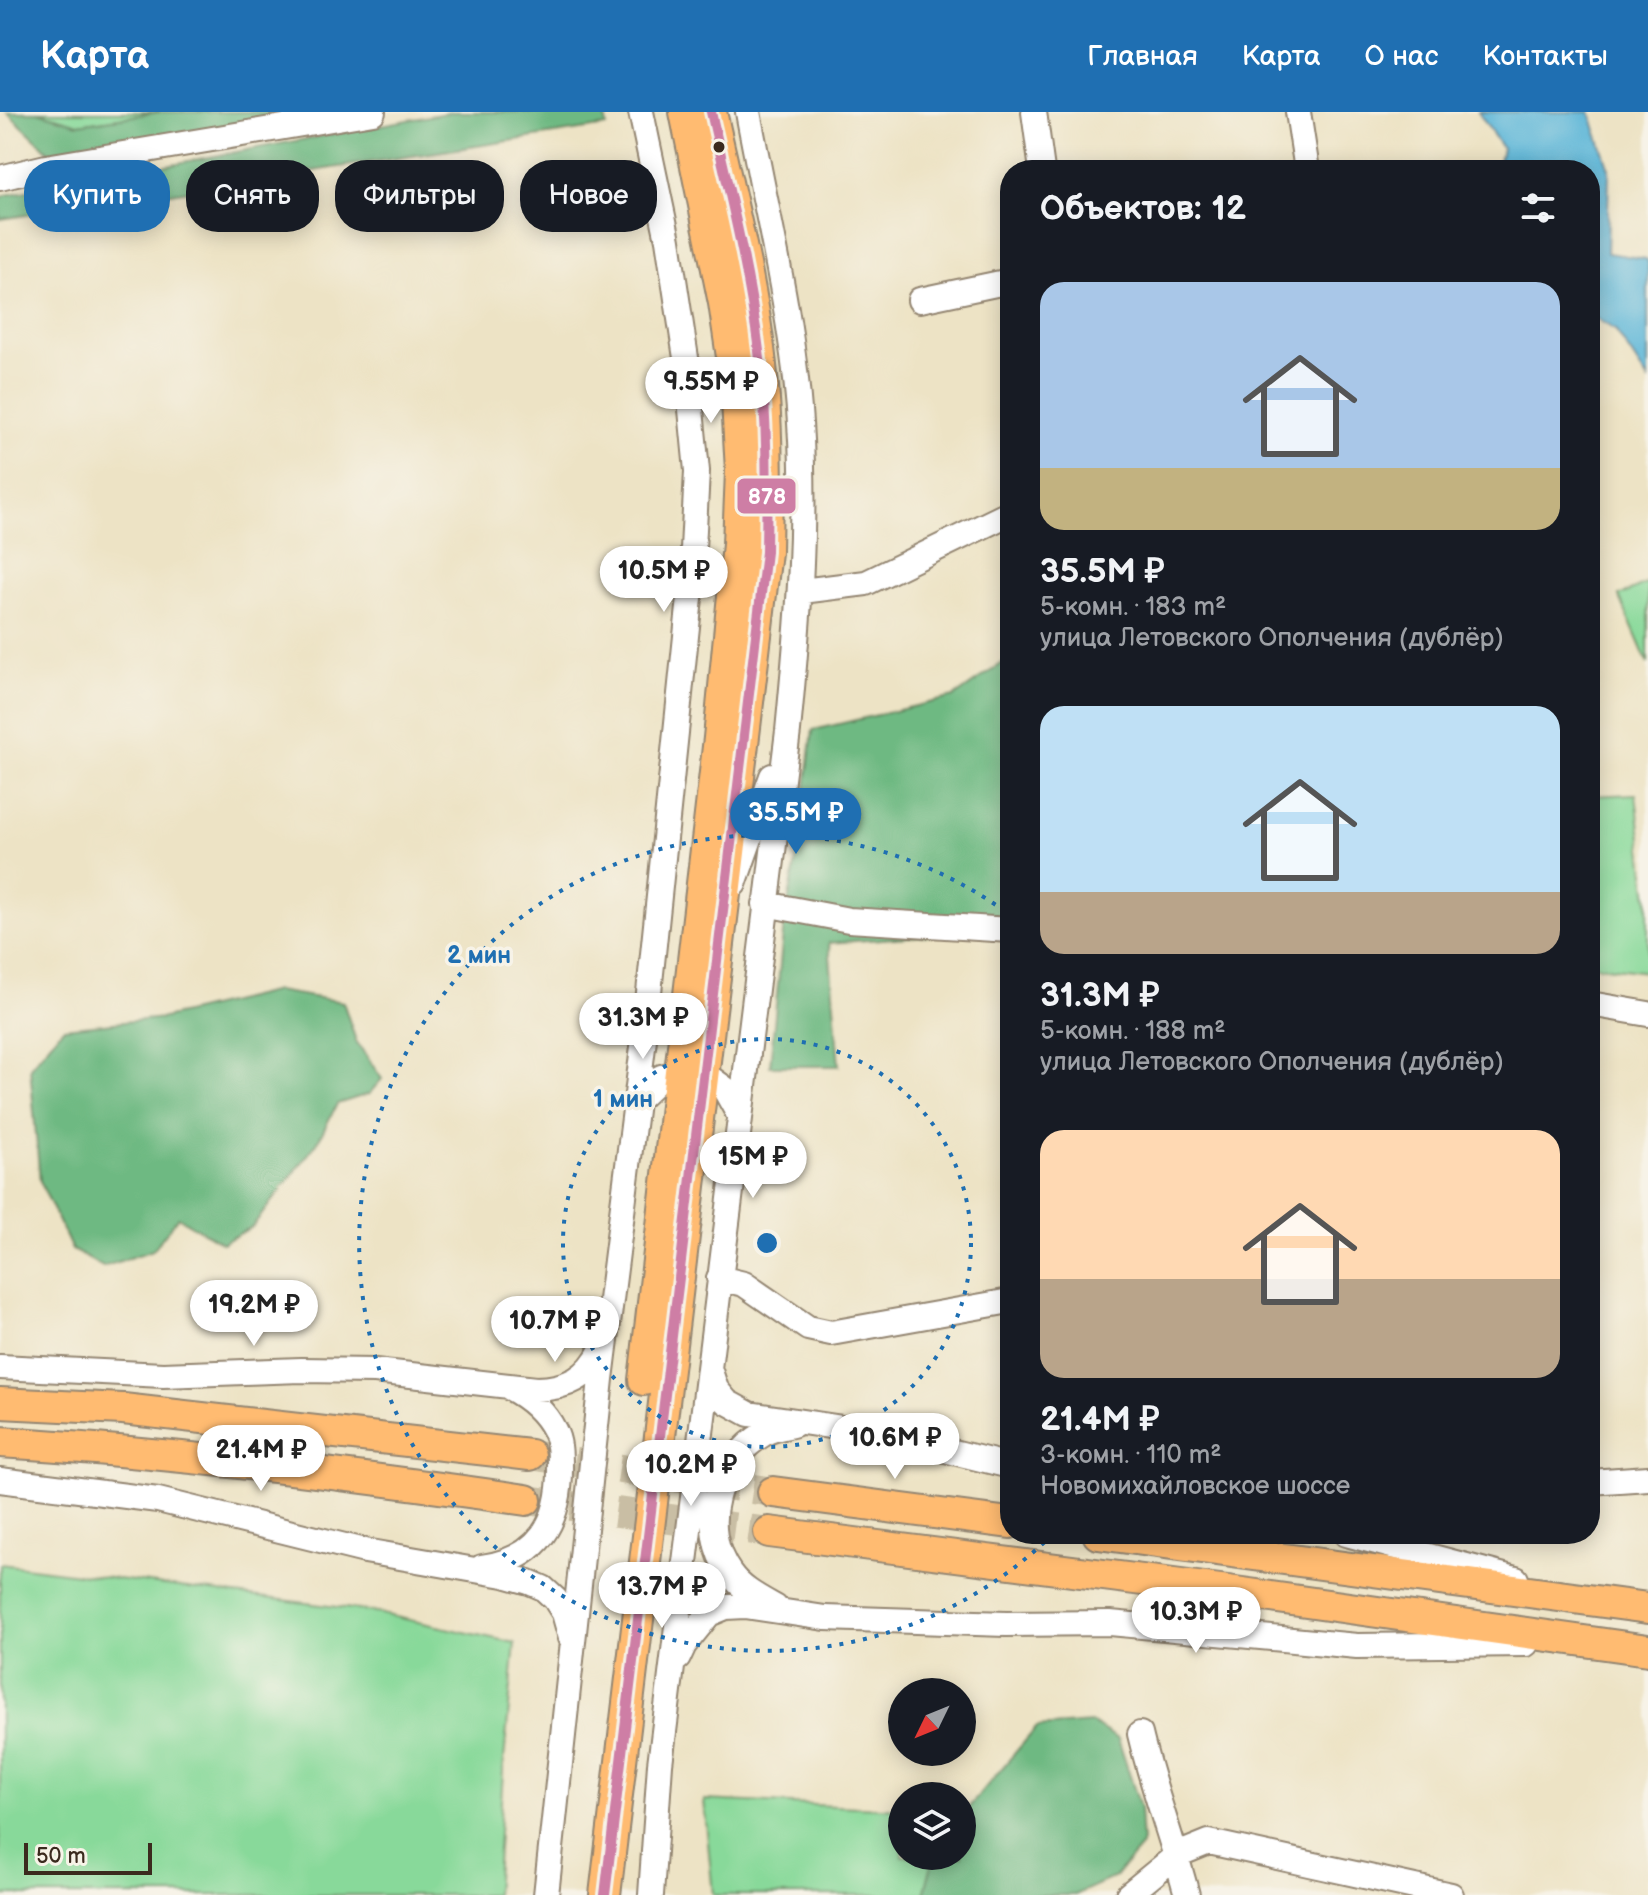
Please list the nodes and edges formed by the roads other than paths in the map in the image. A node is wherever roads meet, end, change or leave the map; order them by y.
1 (373, 112) edge
2 (641, 112) edge
3 (685, 112) edge
4 (711, 112) edge
5 (748, 112) edge
6 (1034, 112) edge
7 (1298, 112) edge
8 (1041, 160) edge
9 (1305, 160) edge
10 (1, 172) edge
11 (1000, 283) edge
12 (920, 300) dead end
13 (1000, 518) edge
14 (802, 591) junction
15 (788, 731) junction
16 (765, 904) junction
17 (720, 924) junction
18 (1000, 929) edge
19 (1600, 1006) edge
20 (1648, 1014) edge
21 (691, 1072) junction
22 (636, 1101) junction
23 (739, 1115) junction
24 (719, 1278) junction
25 (1000, 1303) edge
26 (606, 1341) junction
27 (709, 1366) junction
28 (0, 1367) edge
29 (505, 1385) junction
30 (0, 1403) edge
31 (798, 1423) junction
32 (0, 1442) edge
33 (530, 1455) tunnel mouth
34 (1000, 1464) edge
35 (1648, 1478) edge
36 (0, 1480) edge
37 (1600, 1481) edge
38 (773, 1492) tunnel mouth
39 (526, 1500) tunnel mouth
40 (1000, 1522) edge
41 (769, 1532) tunnel mouth
42 (1174, 1544) edge
43 (1385, 1544) edge
44 (468, 1569) junction
45 (1604, 1601) junction
46 (1648, 1608) edge
47 (783, 1611) junction
48 (1613, 1644) junction
49 (1648, 1650) edge
50 (572, 1653) junction
51 (671, 1675) junction
52 (1140, 1734) dead end
53 (1177, 1855) junction
54 (1350, 1871) junction
55 (546, 1895) edge
56 (586, 1895) edge
57 (605, 1895) edge
58 (651, 1895) edge
59 (1128, 1895) edge
60 (1187, 1895) edge
61 (1358, 1895) edge
62 (1451, 1895) edge

1 - 10 street
2 - 22 street
3 - 21 main road
4 - 17 main road
5 - 14 street
6 - 8 street
7 - 9 street
11 - 12 street
13 - 14 street
14 - 15 street
15 - 16 street
15 - 17 street
16 - 18 street
16 - 23 street
17 - 21 main road
19 - 20 street
21 - 22 street
21 - 23 street
21 - 56 main road
21 - 57 main road
22 - 26 street
23 - 24 street
24 - 25 street
24 - 27 street
26 - 29 street
26 - 50 street
27 - 31 street
27 - 51 street
28 - 29 street
29 - 44 street
30 - 33 main road
31 - 34 street
31 - 47 street
32 - 39 main road
35 - 37 street
36 - 44 street
38 - 40 main road
41 - 48 main road
42 - 45 main road
43 - 45 street
44 - 50 street
45 - 46 main road
47 - 48 street
47 - 51 street
48 - 49 main road
50 - 55 street
51 - 58 street
52 - 53 street
53 - 54 street
53 - 59 street
53 - 60 street
54 - 61 street
54 - 62 street

